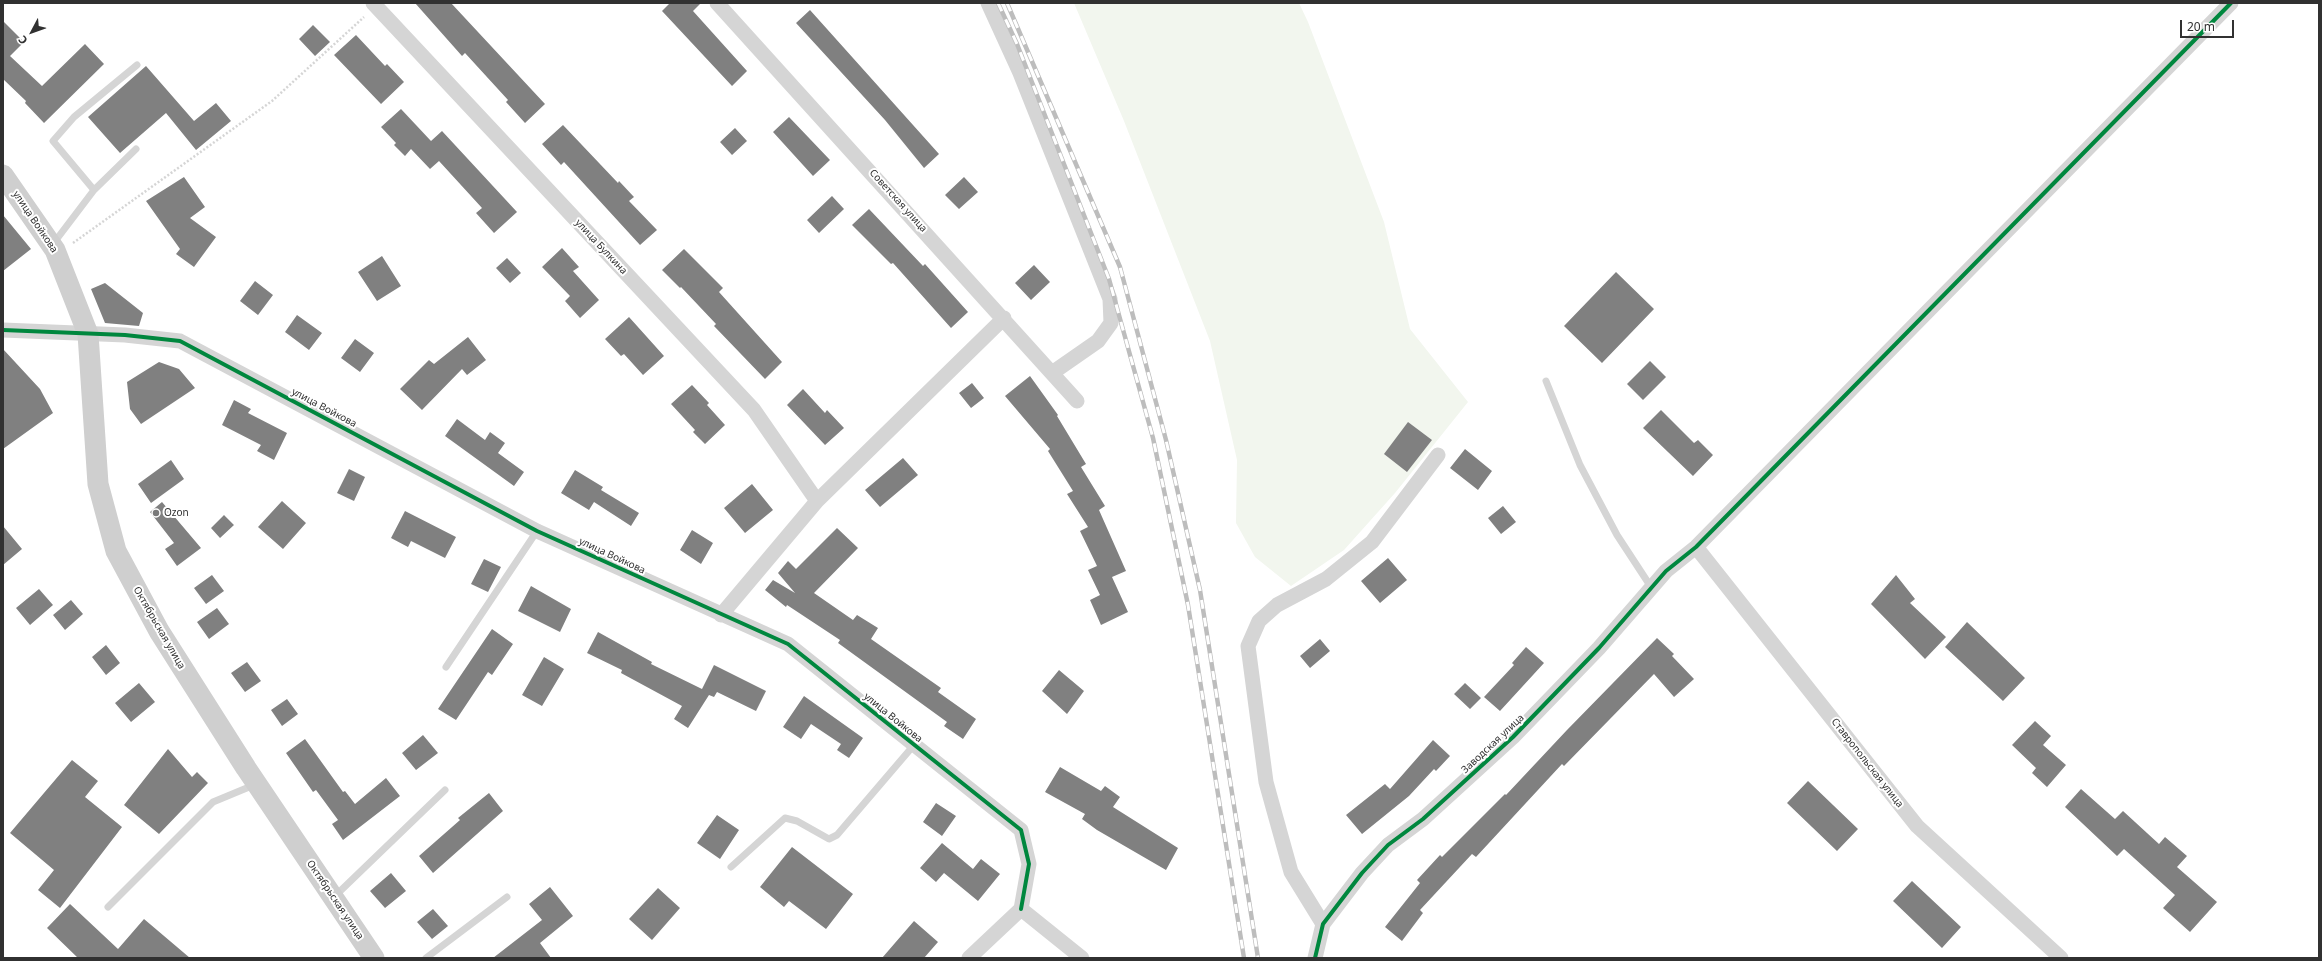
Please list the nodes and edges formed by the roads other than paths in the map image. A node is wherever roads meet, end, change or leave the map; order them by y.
1 (717, 3) edge
2 (988, 3) edge
3 (2232, 3) edge
4 (374, 4) edge
5 (137, 65) dead end
6 (136, 149) dead end
7 (3, 175) edge
8 (94, 190) junction
9 (52, 246) junction
10 (1004, 318) junction
11 (3, 330) edge
12 (88, 334) junction
13 (1052, 373) junction
14 (1546, 381) dead end
15 (1077, 401) dead end
16 (1438, 455) dead end
17 (817, 501) junction
18 (537, 531) junction
19 (1696, 547) junction
20 (1651, 587) junction
21 (721, 615) junction
22 (446, 667) dead end
23 (914, 745) junction
24 (256, 784) junction
25 (445, 790) dead end
26 (731, 867) dead end
27 (334, 898) junction
28 (507, 898) dead end
29 (108, 907) dead end
30 (1021, 909) junction
31 (1323, 924) junction
32 (374, 958) edge
33 (426, 958) edge
34 (969, 958) edge
35 (1082, 958) edge
36 (1315, 958) edge
37 (2061, 958) edge

1 - 10 street, Советская улица
2 - 13 street
3 - 19 street, Заводская улица
4 - 17 street, улица Булкина
5 - 8 lane
6 - 8 lane
7 - 9 main road, улица Войкова
8 - 9 lane
9 - 12 main road, улица Войкова
10 - 13 street, Советская улица
10 - 17 street
11 - 12 street
12 - 18 street, улица Войкова
12 - 24 main road, Октябрьская улица
13 - 15 street, Советская улица
14 - 20 lane
16 - 31 street
17 - 21 street
18 - 21 street, улица Войкова
18 - 22 lane
19 - 20 street, Заводская улица
19 - 37 street, Ставропольская улица
20 - 31 street, Заводская улица
21 - 23 street, улица Войкова
23 - 26 lane
23 - 30 street, улица Войкова
24 - 27 main road, Октябрьская улица
24 - 29 lane
25 - 27 lane
27 - 32 main road, Октябрьская улица
28 - 33 lane
30 - 34 street
30 - 35 street
31 - 36 street, Заводская улица

